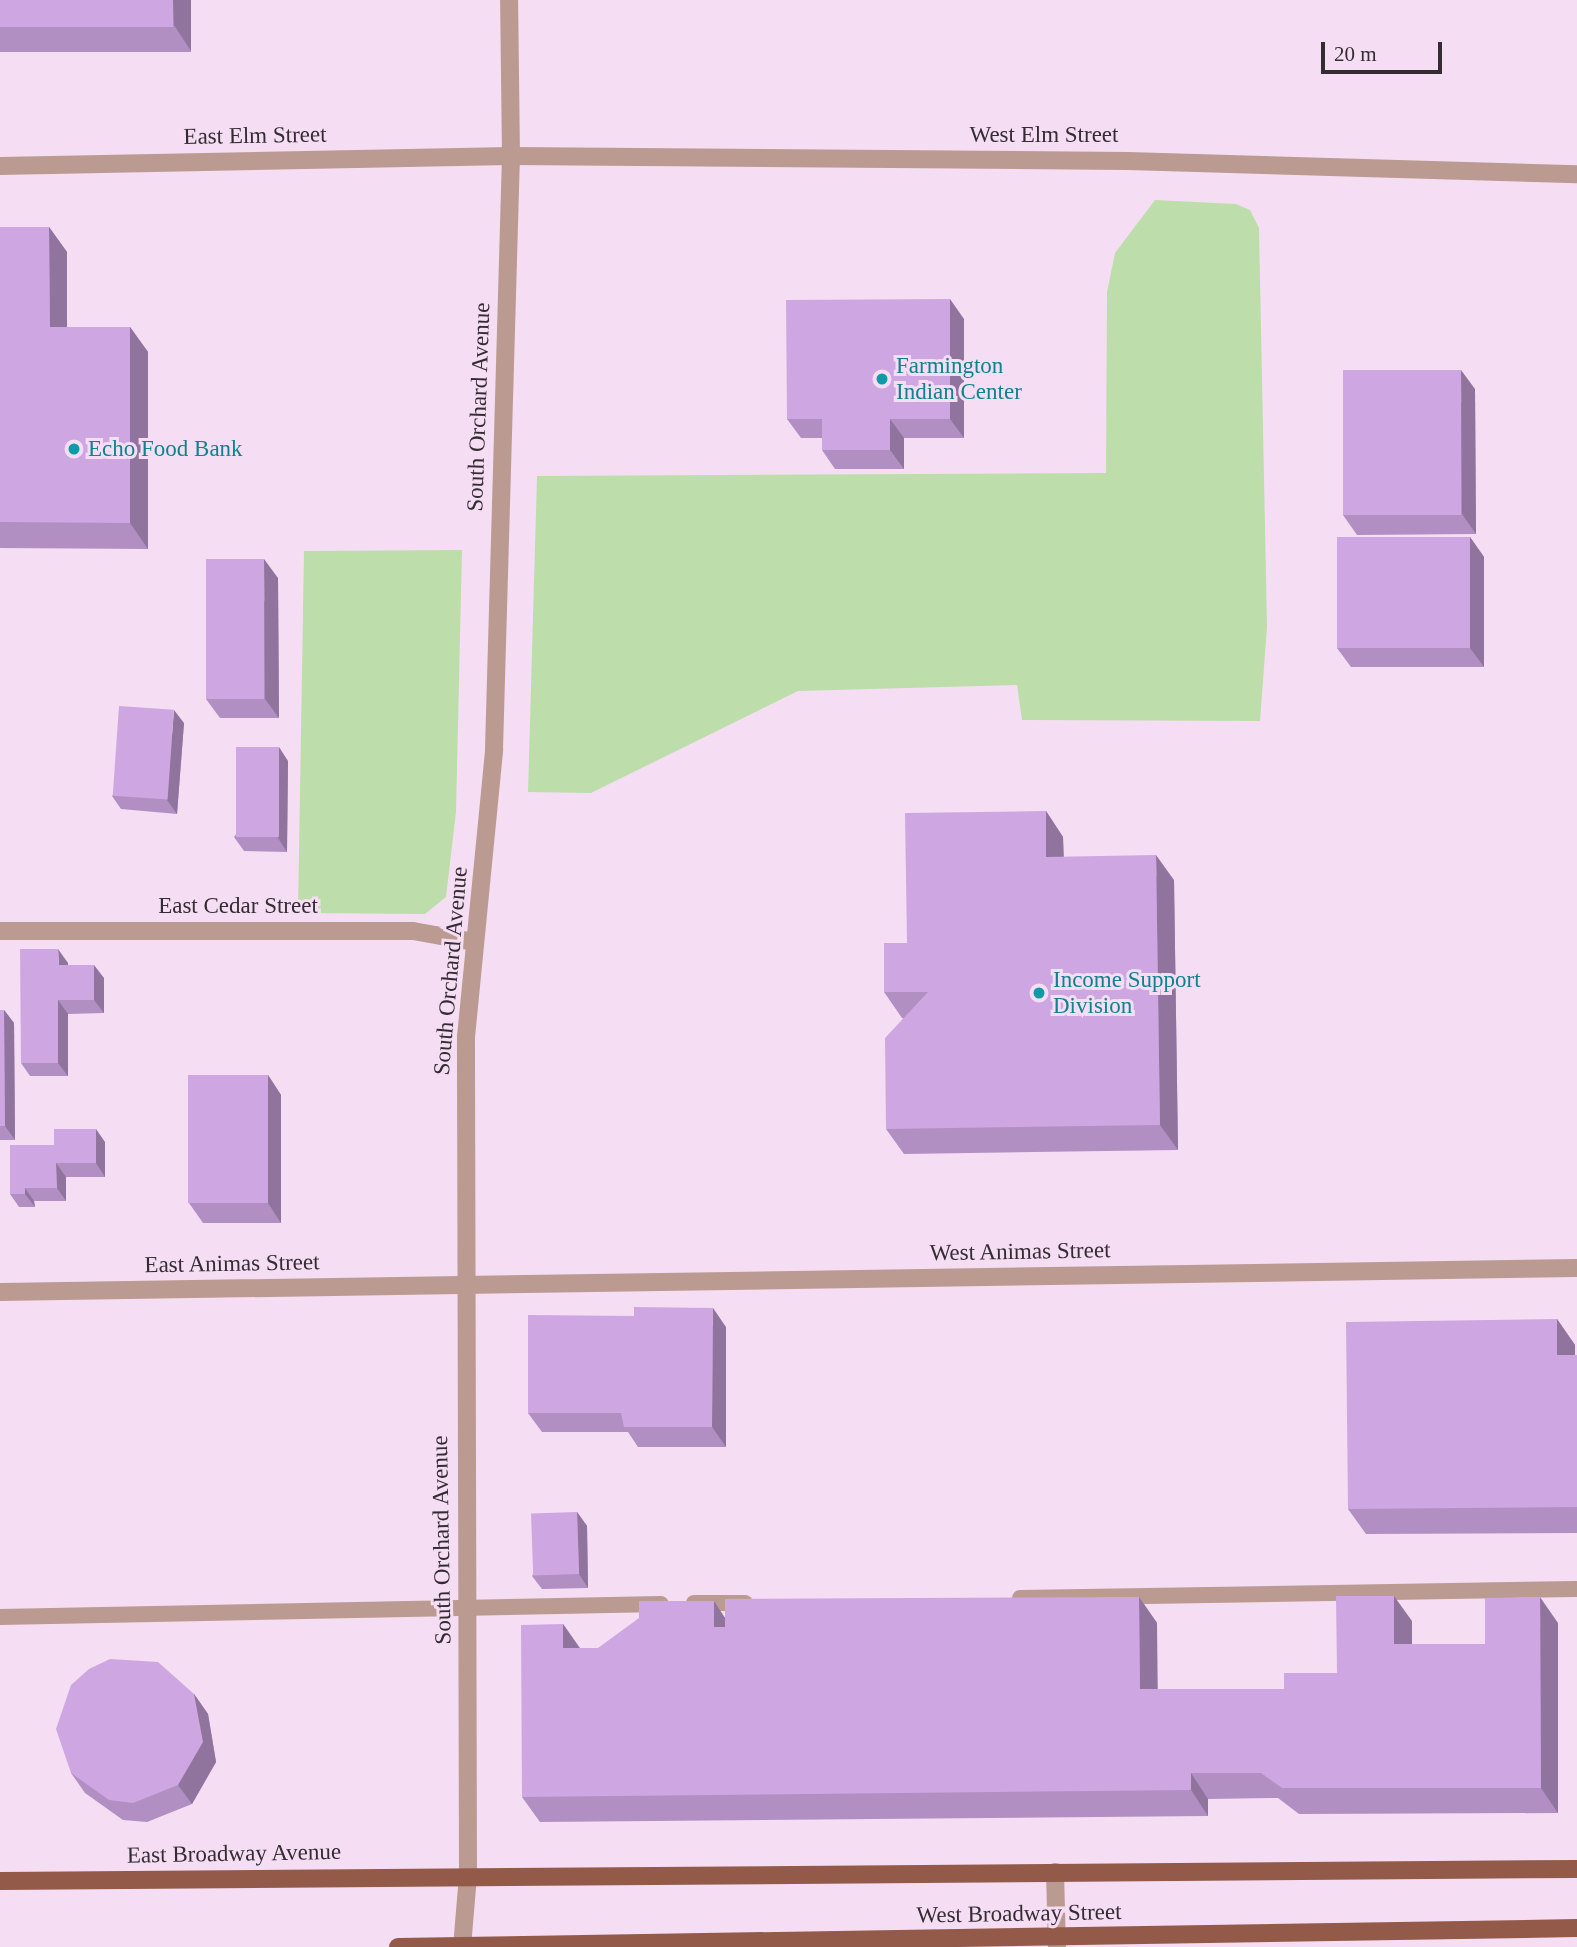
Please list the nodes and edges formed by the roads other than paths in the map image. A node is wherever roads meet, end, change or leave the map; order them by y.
1 (509, 0) edge
2 (511, 156) junction
3 (0, 166) edge
4 (1577, 174) edge
5 (0, 931) edge
6 (475, 942) junction
7 (1577, 1268) edge
8 (464, 1285) junction
9 (0, 1292) edge
10 (1577, 1589) edge
11 (994, 1598) edge
12 (758, 1602) edge
13 (467, 1607) junction
14 (0, 1617) edge
15 (1577, 1869) edge
16 (1055, 1872) junction
17 (468, 1875) junction
18 (0, 1881) edge
19 (1577, 1928) edge
20 (1057, 1943) edge
21 (398, 1947) edge
22 (462, 1947) edge

1 - 2 street, South Orchard Avenue
2 - 3 street, East Elm Street
2 - 4 street, West Elm Street
2 - 6 street, South Orchard Avenue
5 - 6 street, East Cedar Street
6 - 8 street, South Orchard Avenue
7 - 8 street, West Animas Street
8 - 9 street, East Animas Street
8 - 13 street, South Orchard Avenue
10 - 11 lane
12 - 13 lane
13 - 14 lane
13 - 17 street, South Orchard Avenue
15 - 16 main road, West Broadway Street
16 - 17 main road, West Broadway Street
16 - 20 street
17 - 18 main road, East Broadway Avenue
17 - 22 street, South Orchard Avenue
19 - 20 main road, West Broadway Street
20 - 22 main road, West Broadway Street
21 - 22 main road

